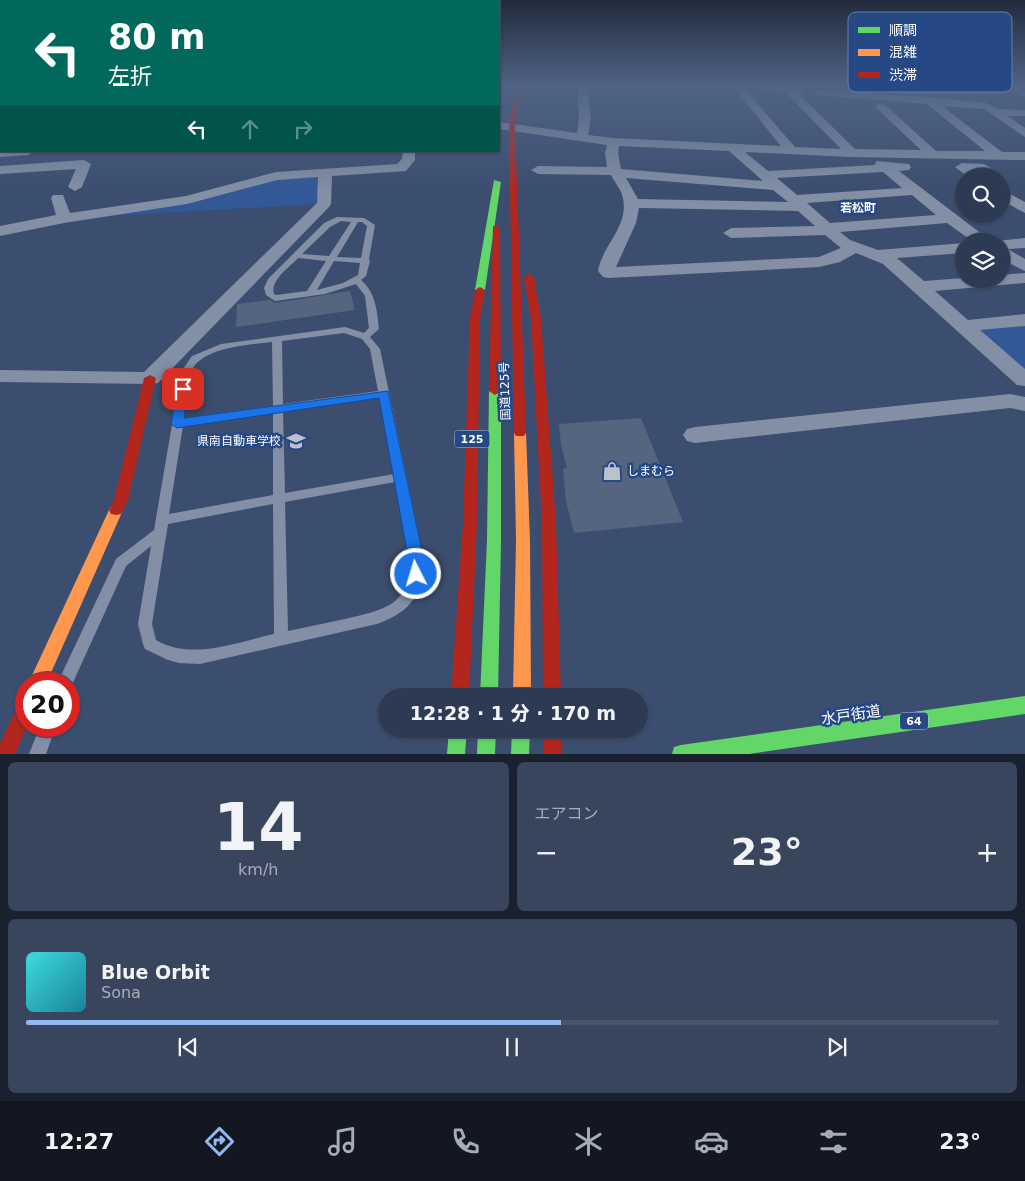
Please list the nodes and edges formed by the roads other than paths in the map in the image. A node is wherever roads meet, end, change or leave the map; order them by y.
1 (584, 122) edge
2 (768, 122) edge
3 (821, 122) edge
4 (895, 122) edge
5 (956, 122) edge
6 (1009, 122) edge
7 (505, 127) edge
8 (1025, 134) edge
9 (582, 137) junction
10 (614, 142) junction
11 (983, 144) junction
12 (1025, 144) edge
13 (733, 148) junction
14 (792, 151) junction
15 (14, 152) edge
16 (409, 152) edge
17 (0, 153) edge
18 (852, 153) junction
19 (867, 153) junction
20 (999, 156) junction
21 (1025, 156) edge
22 (931, 160) junction
23 (496, 168) dead end
24 (886, 168) junction
25 (1010, 168) edge
26 (1025, 168) edge
27 (0, 170) edge
28 (538, 170) dead end
29 (614, 171) junction
30 (325, 173) junction
31 (764, 175) junction
32 (496, 182) junction
33 (778, 186) junction
34 (514, 187) junction
35 (74, 188) dead end
36 (915, 192) junction
37 (1010, 193) edge
38 (1025, 194) edge
39 (58, 198) dead end
40 (1010, 199) edge
41 (631, 203) junction
42 (799, 203) junction
43 (1025, 209) edge
44 (64, 218) junction
45 (950, 218) junction
46 (356, 219) junction
47 (828, 229) junction
48 (0, 231) edge
49 (731, 233) dead end
50 (972, 233) edge
51 (1025, 244) edge
52 (1010, 245) edge
53 (855, 247) junction
54 (955, 249) edge
55 (877, 255) junction
56 (296, 256) junction
57 (1010, 257) edge
58 (332, 258) junction
59 (366, 261) junction
60 (1025, 266) edge
61 (1025, 278) edge
62 (357, 281) junction
63 (920, 287) junction
64 (311, 292) junction
65 (1025, 320) edge
66 (964, 326) junction
67 (365, 337) junction
68 (277, 339) junction
69 (0, 376) edge
70 (150, 378) junction
71 (1024, 379) edge
72 (384, 393) junction
73 (1025, 404) edge
74 (277, 408) junction
75 (177, 424) junction
76 (695, 435) dead end
77 (400, 477) junction
78 (279, 499) junction
79 (161, 526) junction
80 (281, 639) junction
81 (43, 672) edge
82 (71, 672) edge
83 (460, 688) edge
84 (489, 688) edge
85 (522, 688) edge
86 (552, 688) edge
87 (1025, 705) edge
88 (15, 731) edge
89 (44, 737) edge
90 (457, 738) edge
91 (487, 738) edge
92 (521, 738) edge
93 (552, 738) edge
94 (5, 754) edge
95 (37, 754) edge
96 (456, 754) edge
97 (486, 754) edge
98 (520, 754) edge
99 (552, 754) edge
100 (681, 754) edge

1 - 9 street
2 - 14 street
3 - 18 street
4 - 22 street
5 - 11 street
6 - 8 street
7 - 9 street
7 - 34 main road, 国道125号
9 - 10 street
10 - 13 street
10 - 29 street
11 - 12 street
11 - 20 street
13 - 14 street
13 - 31 street
14 - 18 street
15 - 17 street
16 - 30 street
18 - 19 street
19 - 22 street
19 - 24 street
20 - 21 street
20 - 22 street
22 - 24 street
23 - 32 main road, 国道125号 / 125
24 - 31 street
24 - 36 street
25 - 26 street
27 - 35 street
28 - 29 street
29 - 33 street
29 - 41 street
30 - 44 street
30 - 70 street
31 - 33 street
32 - 83 main road, 125
32 - 84 main road, 国道125号 / 125
33 - 42 street
34 - 85 main road, 国道125号
34 - 86 main road
36 - 42 street
36 - 45 street
37 - 38 street
39 - 44 street
40 - 43 street
41 - 42 street
41 - 53 street
42 - 47 street
44 - 48 street
45 - 47 street
45 - 50 street
46 - 56 lane
46 - 58 lane
46 - 59 lane
47 - 49 street
47 - 53 street
51 - 52 street
53 - 55 street
54 - 55 street
55 - 63 street
56 - 58 lane
56 - 64 lane
57 - 60 street
58 - 59 lane
58 - 64 lane
59 - 62 lane
61 - 63 street
62 - 64 lane
62 - 67 lane
63 - 66 street
65 - 66 street
66 - 71 street
67 - 68 lane
67 - 72 lane
68 - 74 lane
68 - 75 lane
69 - 70 street
70 - 81 main road
72 - 74 lane
72 - 77 lane
73 - 76 street
74 - 75 lane
74 - 78 lane
75 - 79 lane
77 - 78 lane
77 - 80 lane
78 - 79 lane
78 - 80 lane
79 - 80 lane
79 - 82 lane
87 - 100 main road, 水戸街道 / 64
88 - 94 main road
89 - 95 lane
90 - 96 main road
91 - 97 main road
92 - 98 main road
93 - 99 main road

